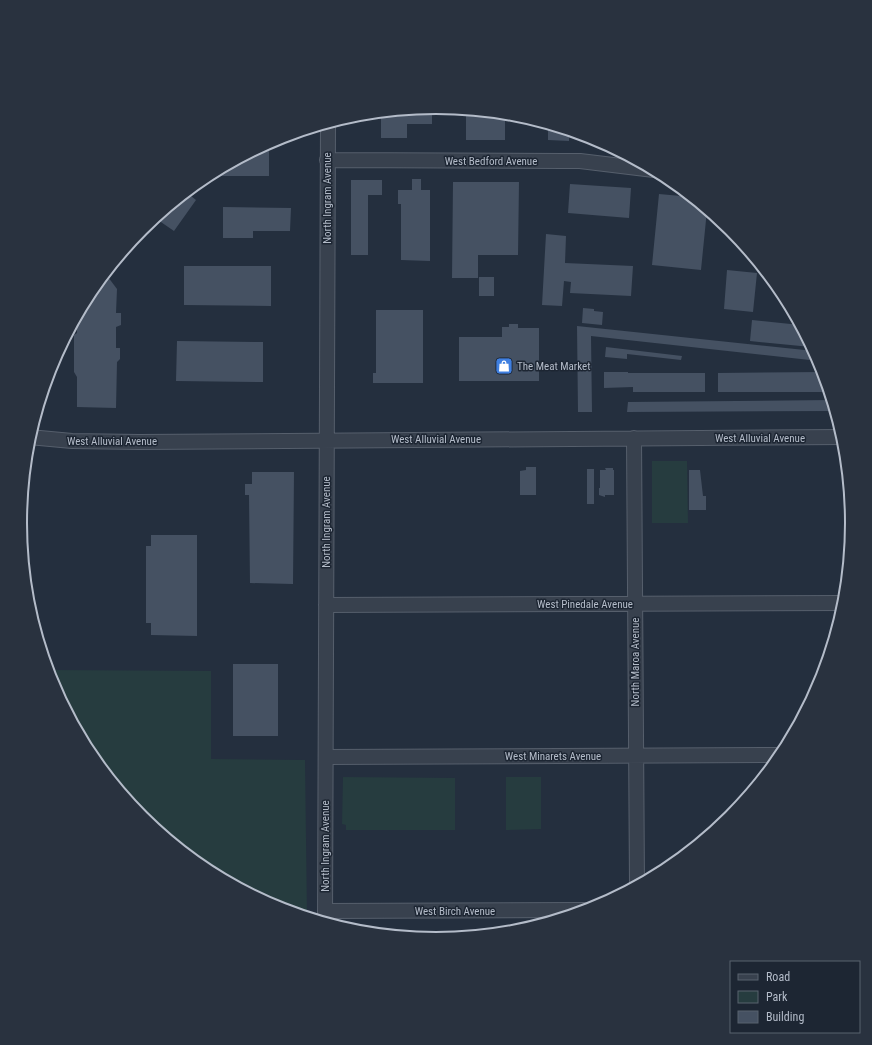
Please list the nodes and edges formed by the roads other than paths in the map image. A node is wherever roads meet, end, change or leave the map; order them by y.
1 (328, 128) edge
2 (327, 160) junction
3 (641, 169) edge
4 (836, 437) edge
5 (36, 438) edge
6 (634, 438) junction
7 (326, 441) junction
8 (837, 603) edge
9 (635, 604) junction
10 (326, 605) junction
11 (772, 755) edge
12 (636, 756) junction
13 (326, 757) junction
14 (637, 879) edge
15 (566, 910) edge
16 (325, 916) edge

1 - 2 street, North Ingram Avenue
2 - 3 street, West Bedford Avenue
2 - 7 street, North Ingram Avenue
4 - 6 street, West Alluvial Avenue
5 - 7 street, West Alluvial Avenue
6 - 7 street, West Alluvial Avenue
6 - 9 street, North Maroa Avenue
7 - 10 street, North Ingram Avenue
8 - 9 street, West Pinedale Avenue
9 - 10 street, West Pinedale Avenue
9 - 12 street, North Maroa Avenue
10 - 13 street, North Ingram Avenue
11 - 12 street, West Minarets Avenue
12 - 13 street, West Minarets Avenue
12 - 14 street, North Maroa Avenue
13 - 16 street, North Ingram Avenue
15 - 16 street, West Birch Avenue

